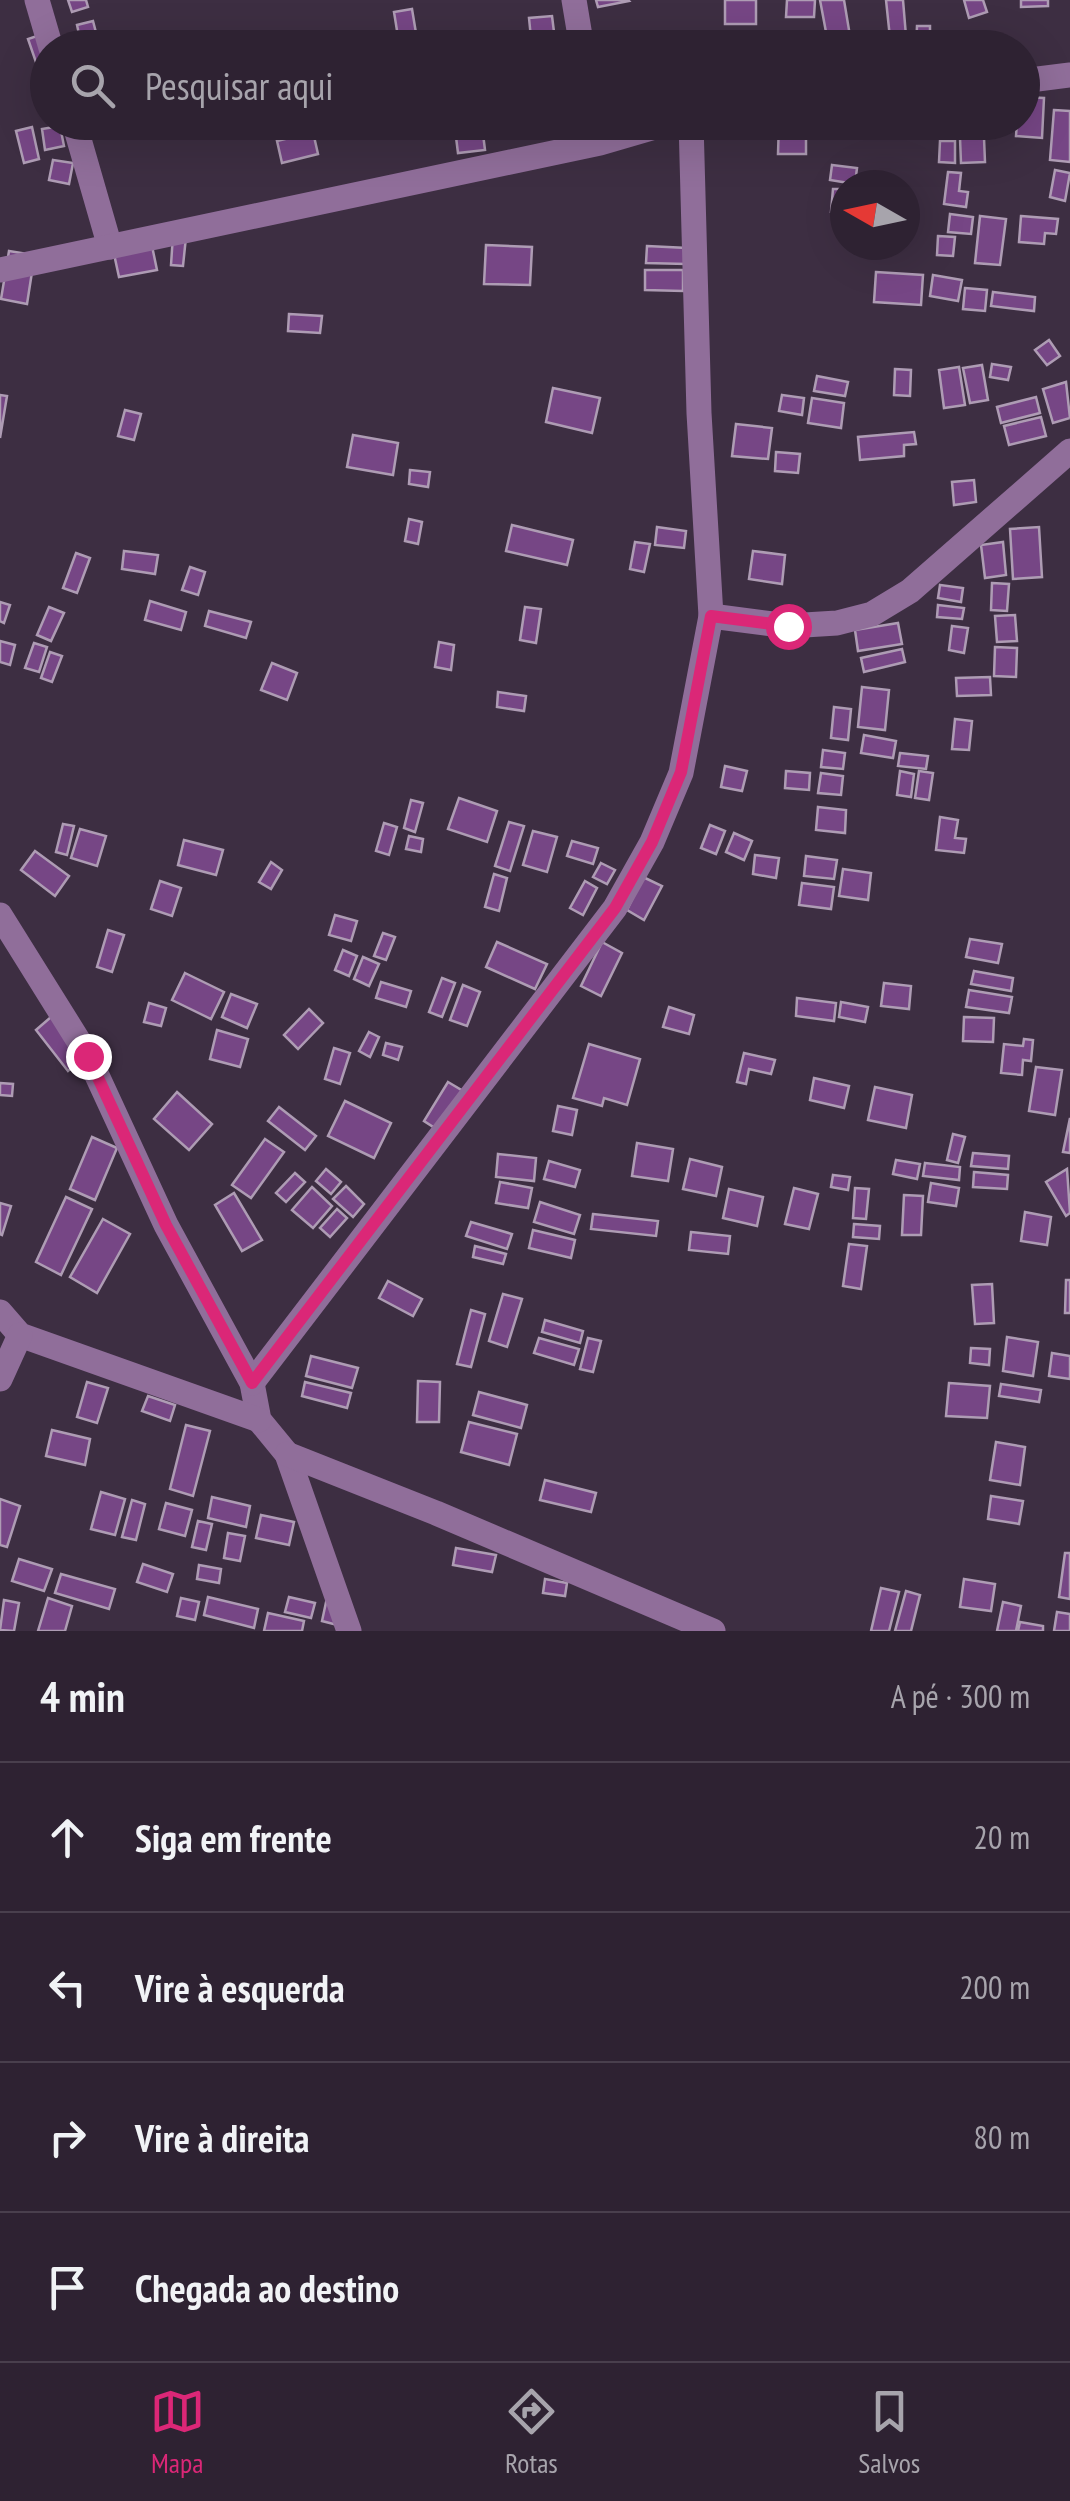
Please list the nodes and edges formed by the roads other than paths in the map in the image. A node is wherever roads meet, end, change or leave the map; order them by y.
1 (37, 0) edge
2 (574, 0) edge
3 (46, 30) edge
4 (579, 30) edge
5 (1070, 75) edge
6 (1040, 78) edge
7 (79, 140) edge
8 (568, 140) edge
9 (691, 140) edge
10 (110, 246) junction
11 (0, 270) edge
12 (1070, 451) edge
13 (711, 616) junction
14 (0, 915) edge
15 (0, 1312) edge
16 (20, 1336) junction
17 (0, 1379) edge
18 (252, 1383) junction
19 (259, 1420) junction
20 (287, 1454) junction
21 (349, 1631) edge
22 (713, 1631) edge

1 - 3 street
2 - 4 street
5 - 6 street
7 - 10 street
8 - 10 street
9 - 13 street
10 - 11 street
12 - 13 street
13 - 18 street
14 - 18 street
15 - 16 street
16 - 17 street
16 - 19 street
18 - 19 street
19 - 20 street
20 - 21 street
20 - 22 street

